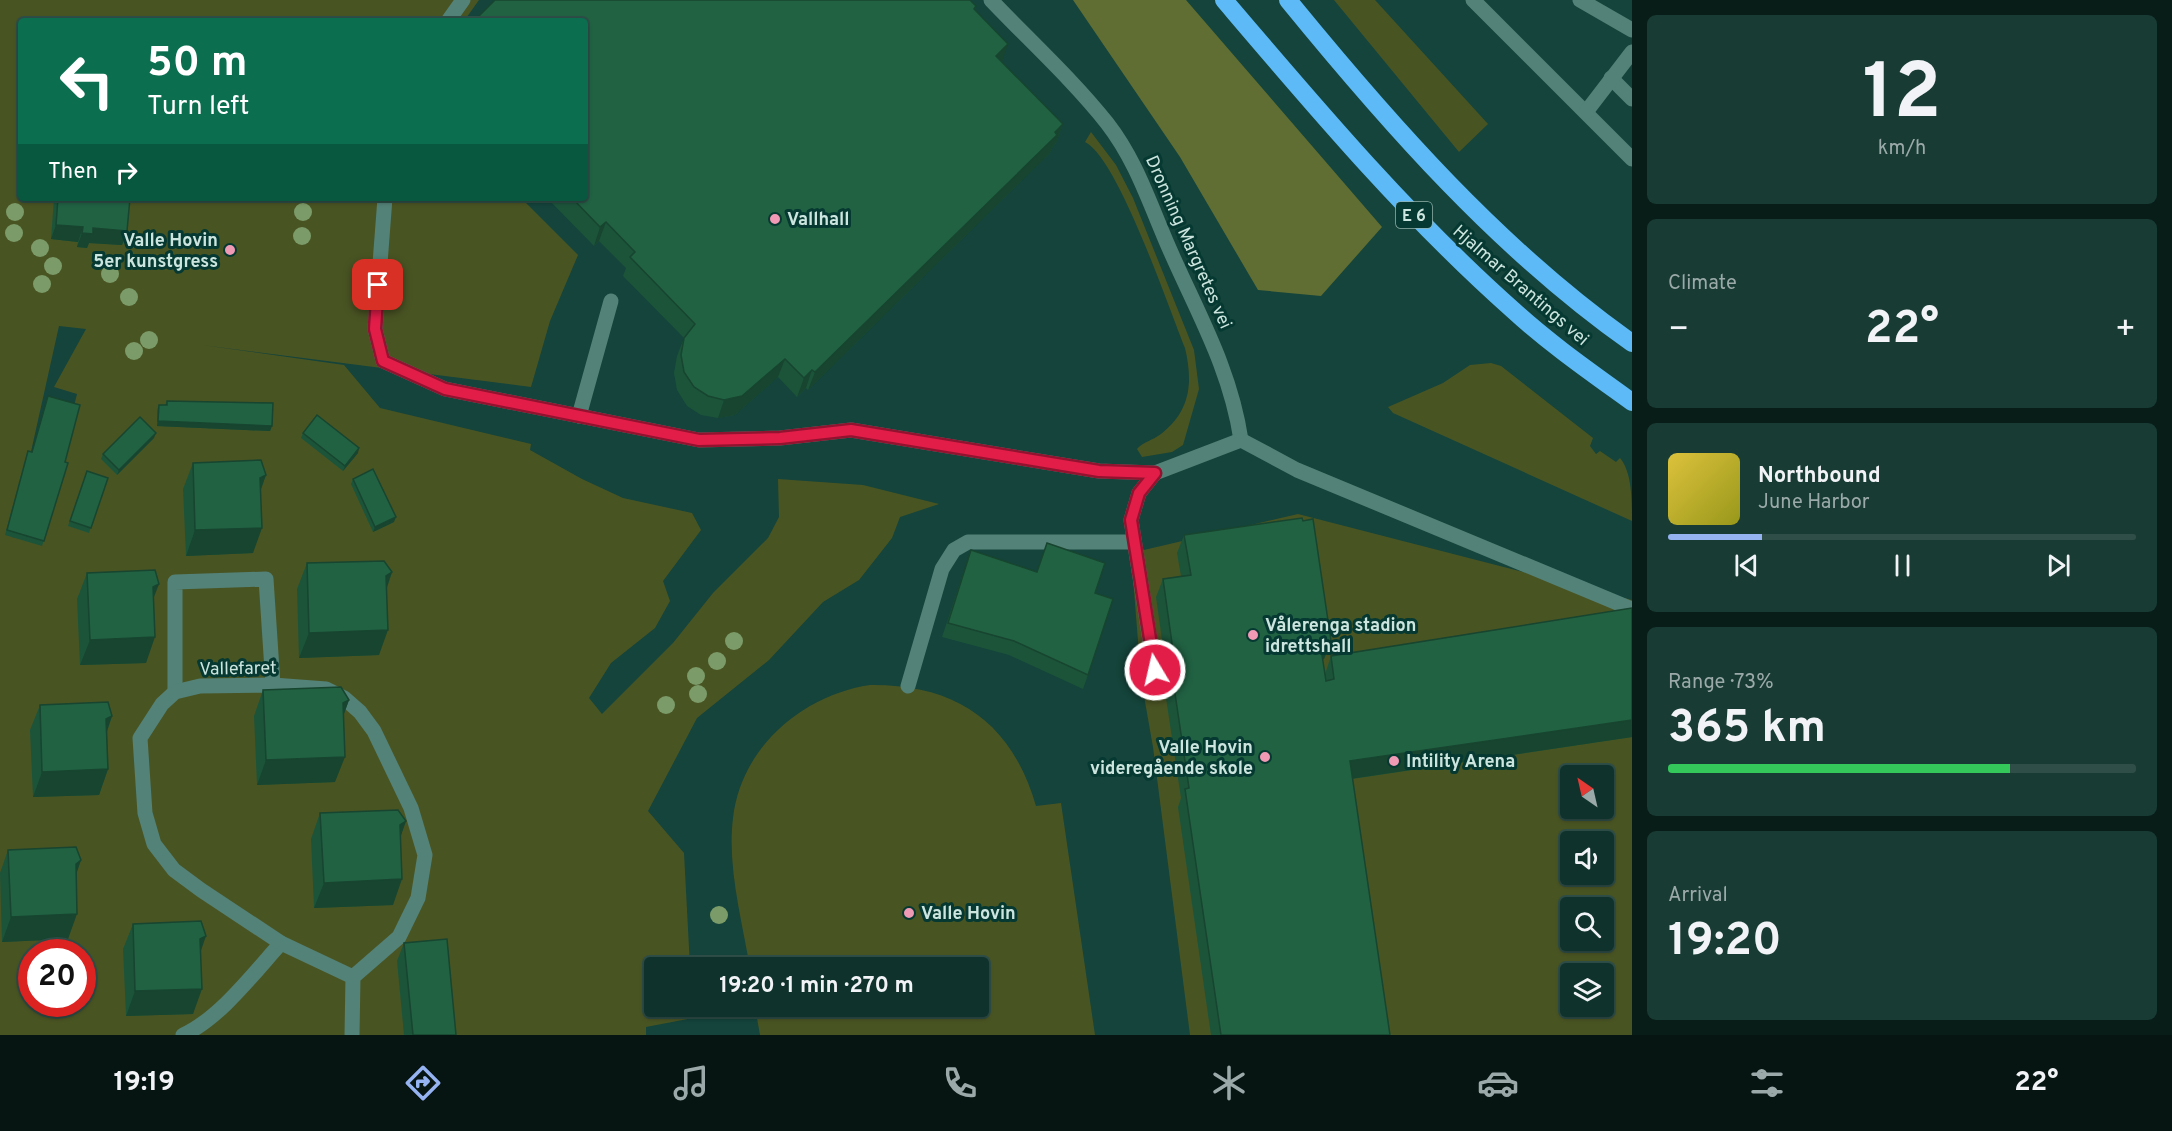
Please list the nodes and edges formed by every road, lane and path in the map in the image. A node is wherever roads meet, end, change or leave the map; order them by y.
1 (463, 0) edge
2 (991, 0) edge
3 (1224, 0) edge
4 (1288, 0) edge
5 (1473, 0) edge
6 (1580, 0) edge
7 (449, 11) edge
8 (1632, 30) edge
9 (1632, 52) edge
10 (1611, 78) junction
11 (1632, 99) edge
12 (1586, 112) junction
13 (1632, 159) edge
14 (385, 201) edge
15 (611, 302) dead end
16 (1632, 343) edge
17 (1632, 402) edge
18 (579, 416) junction
19 (1241, 440) junction
20 (1155, 473) junction
21 (1134, 542) junction
22 (1632, 609) edge
23 (273, 685) junction
24 (908, 686) dead end
25 (1158, 691) dead end
26 (175, 692) junction
27 (281, 943) junction
28 (353, 977) junction
29 (183, 1035) edge
30 (352, 1035) edge

1 - 7 street
2 - 19 street, Dronning Margretes vei
3 - 17 highway, Hjalmar Brantings vei / E 6
4 - 16 highway, Hjalmar Brantings vei / E 6
5 - 12 street
6 - 8 street
9 - 10 street
10 - 11 street
10 - 12 street
12 - 13 street
14 - 18 street
15 - 18 street
18 - 20 street
19 - 20 street
19 - 22 street
20 - 21 street
21 - 24 street
21 - 25 street
23 - 26 street, Vallefaret
23 - 26 street
23 - 28 street, Vallefaret
26 - 27 street
27 - 28 street
27 - 29 street
28 - 30 street

